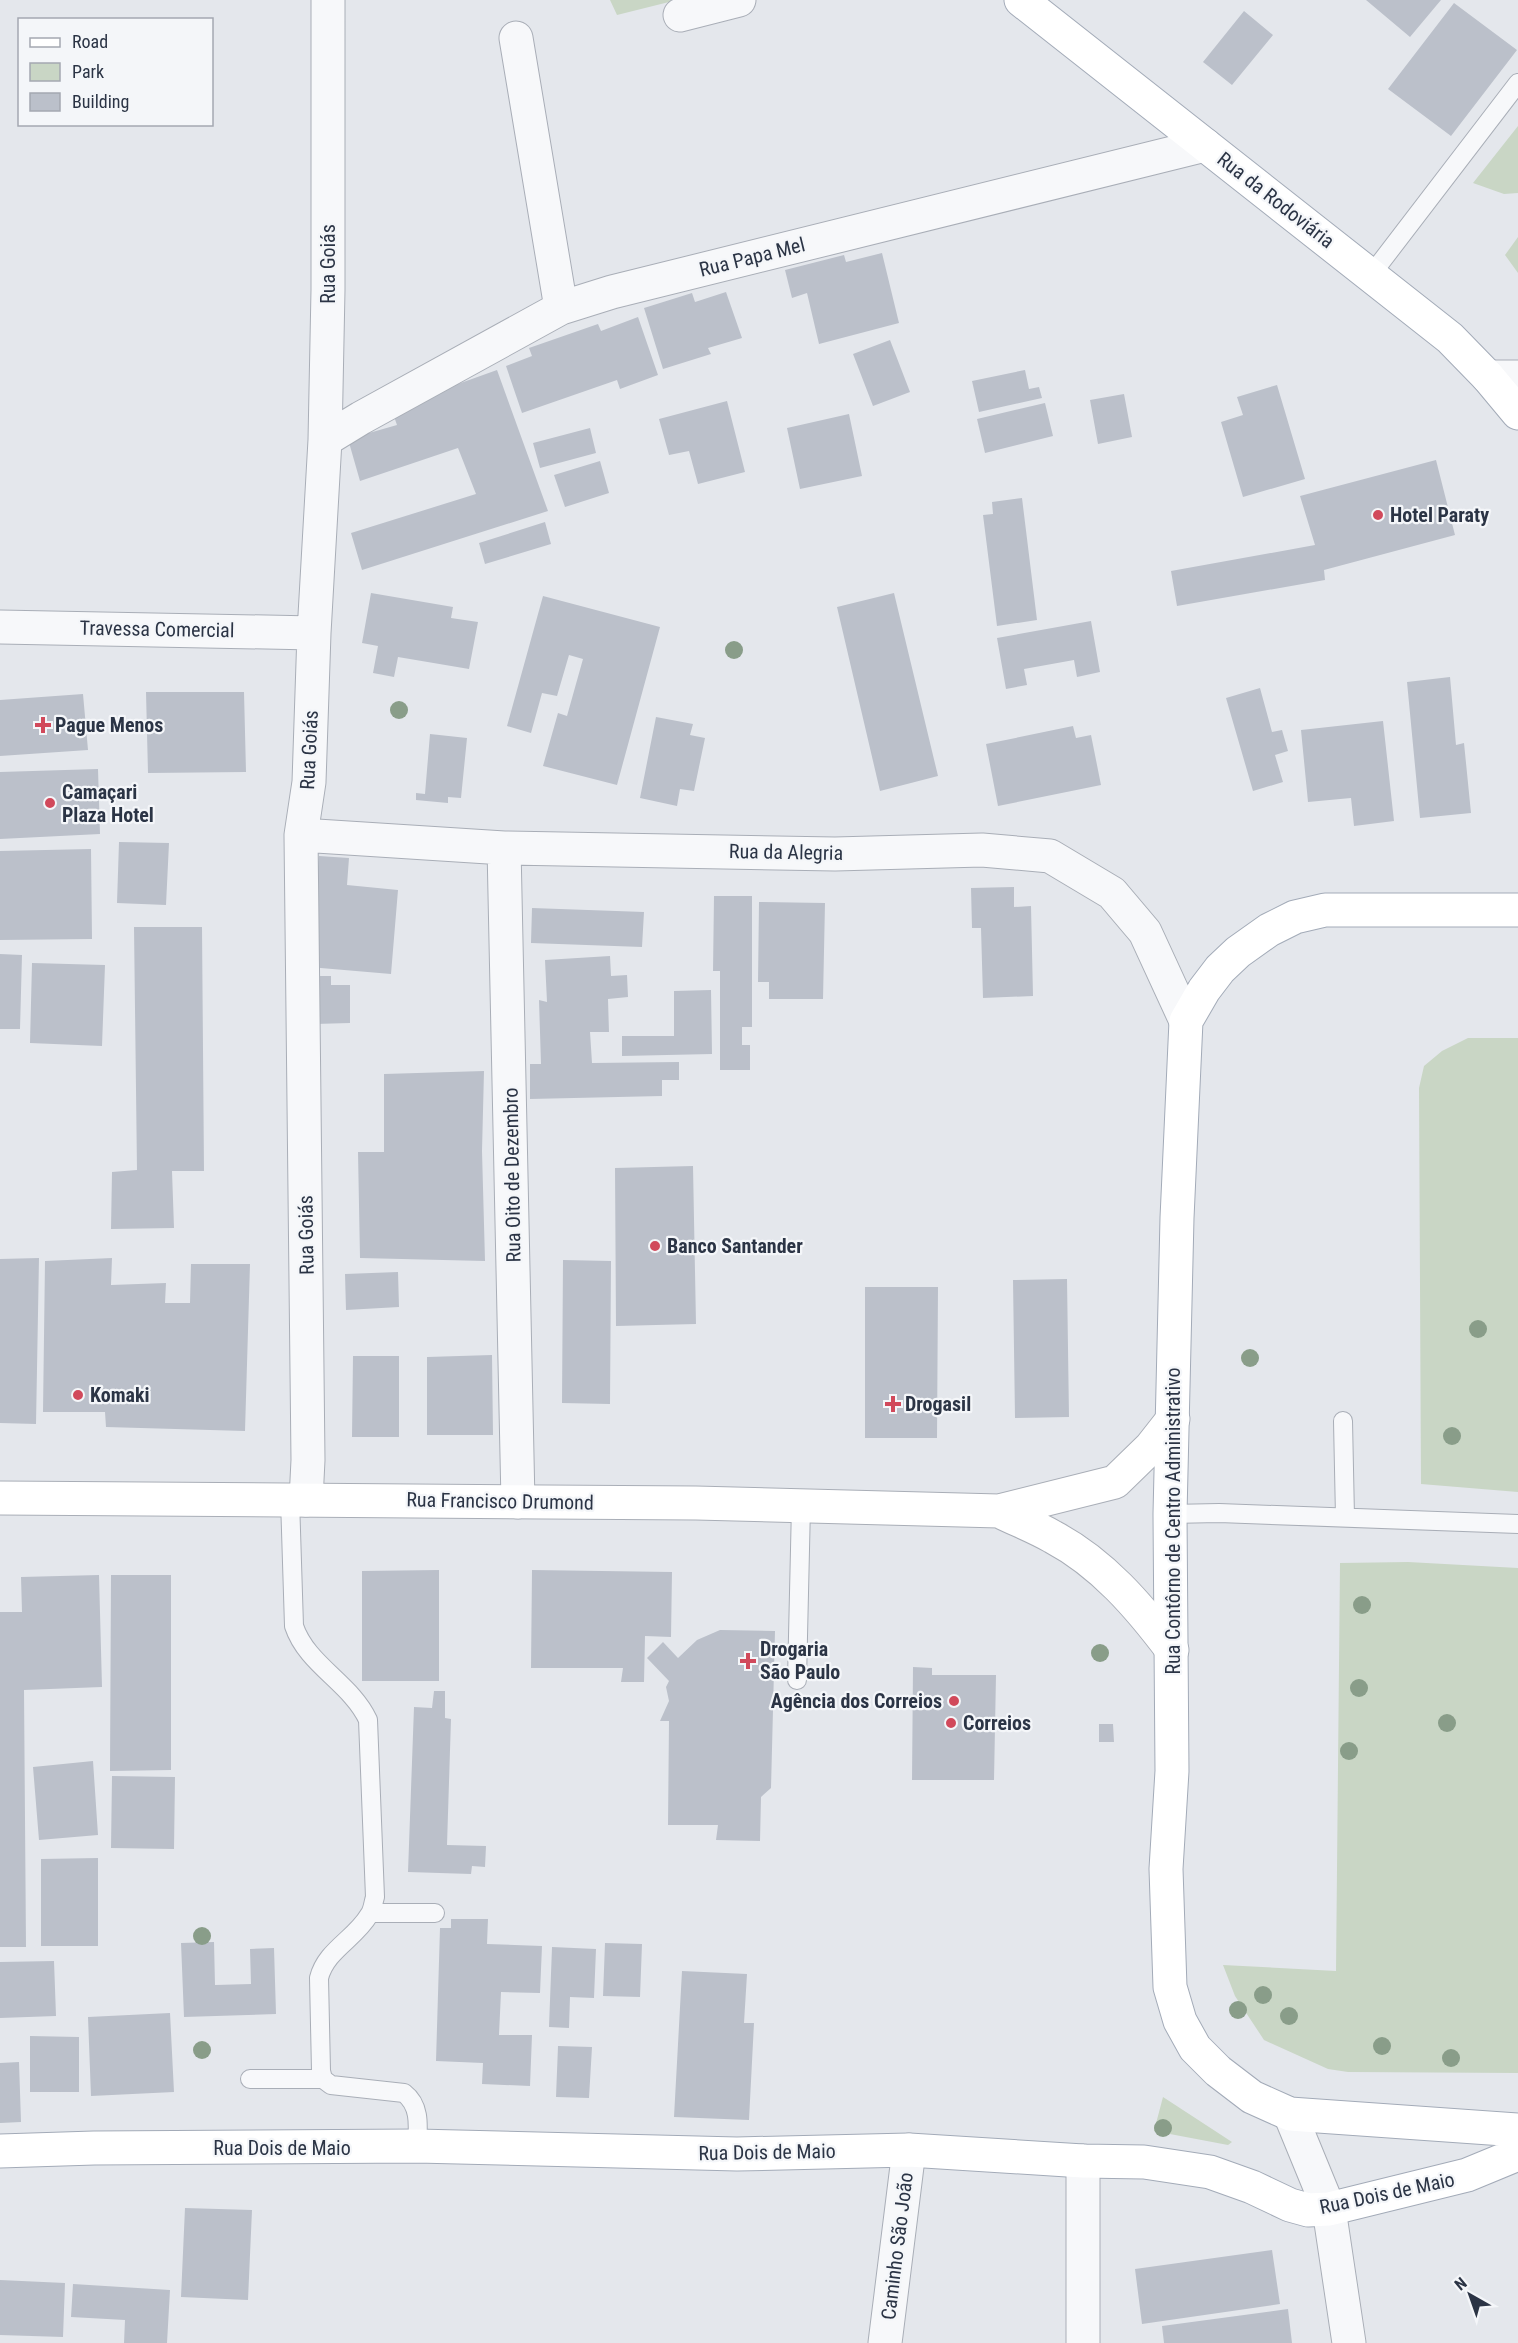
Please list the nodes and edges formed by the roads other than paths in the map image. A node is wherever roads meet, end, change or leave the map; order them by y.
1 (328, 0) edge
2 (739, 0) edge
3 (1021, 0) edge
4 (680, 15) dead end
5 (516, 38) dead end
6 (1518, 83) edge
7 (1205, 145) junction
8 (1371, 275) junction
9 (561, 308) junction
10 (1503, 377) edge
11 (1518, 413) edge
12 (325, 440) junction
13 (0, 627) edge
14 (314, 633) junction
15 (301, 835) junction
16 (504, 848) junction
17 (1518, 910) edge
18 (1186, 1021) junction
19 (1173, 1419) junction
20 (1343, 1421) dead end
21 (0, 1498) edge
22 (298, 1499) junction
23 (518, 1502) junction
24 (801, 1506) junction
25 (999, 1511) junction
26 (1170, 1514) junction
27 (1345, 1517) junction
28 (1518, 1524) edge
29 (1172, 1650) junction
30 (797, 1680) dead end
31 (371, 1913) junction
32 (435, 1913) dead end
33 (250, 2079) dead end
34 (323, 2079) junction
35 (1290, 2114) junction
36 (1518, 2130) edge
37 (417, 2146) junction
38 (909, 2150) junction
39 (0, 2151) edge
40 (1518, 2154) edge
41 (1083, 2161) junction
42 (1329, 2210) junction
43 (885, 2343) edge
44 (1083, 2343) edge
45 (1349, 2343) edge

1 - 12 street, Rua Goiás
2 - 4 street
3 - 7 main road, Rua da Rodoviária
5 - 9 street
6 - 8 lane
7 - 8 main road, Rua da Rodoviária
7 - 9 street, Rua Papa Mel
8 - 10 main road, Rua da Rodoviária
9 - 12 street, Rua Papa Mel
10 - 11 main road, Rua da Rodoviária
12 - 14 street, Rua Goiás
13 - 14 street, Travessa Comercial
14 - 15 street, Rua Goiás
15 - 16 street, Rua da Alegria
15 - 22 street, Rua Goiás
16 - 18 street, Rua da Alegria
16 - 23 street, Rua Oito de Dezembro
17 - 18 main road, Rua Contôrno de Centro Administrativo
18 - 19 main road, Rua Contôrno de Centro Administrativo
19 - 25 main road, Rua Francisco Drumond
19 - 26 main road, Rua Contôrno de Centro Administrativo
20 - 27 lane
21 - 22 main road, Rua Francisco Drumond
22 - 23 main road, Rua Francisco Drumond
22 - 31 lane
23 - 24 main road, Rua Francisco Drumond
24 - 25 main road, Rua Francisco Drumond
24 - 30 lane
25 - 29 main road, Rua Francisco Drumond
26 - 27 lane
26 - 29 main road, Rua Contôrno de Centro Administrativo
27 - 28 lane
29 - 35 main road, Rua Contôrno de Centro Administrativo
31 - 32 lane
31 - 34 lane
33 - 34 lane
34 - 37 lane
35 - 36 main road, Rua Contôrno de Centro Administrativo
35 - 42 street
37 - 38 main road, Rua Dois de Maio
37 - 39 main road, Rua Dois de Maio
38 - 41 main road, Rua Dois de Maio
38 - 43 street, Caminho São João
40 - 42 main road, Rua Dois de Maio
41 - 42 main road, Rua Dois de Maio
41 - 44 street
42 - 45 street

